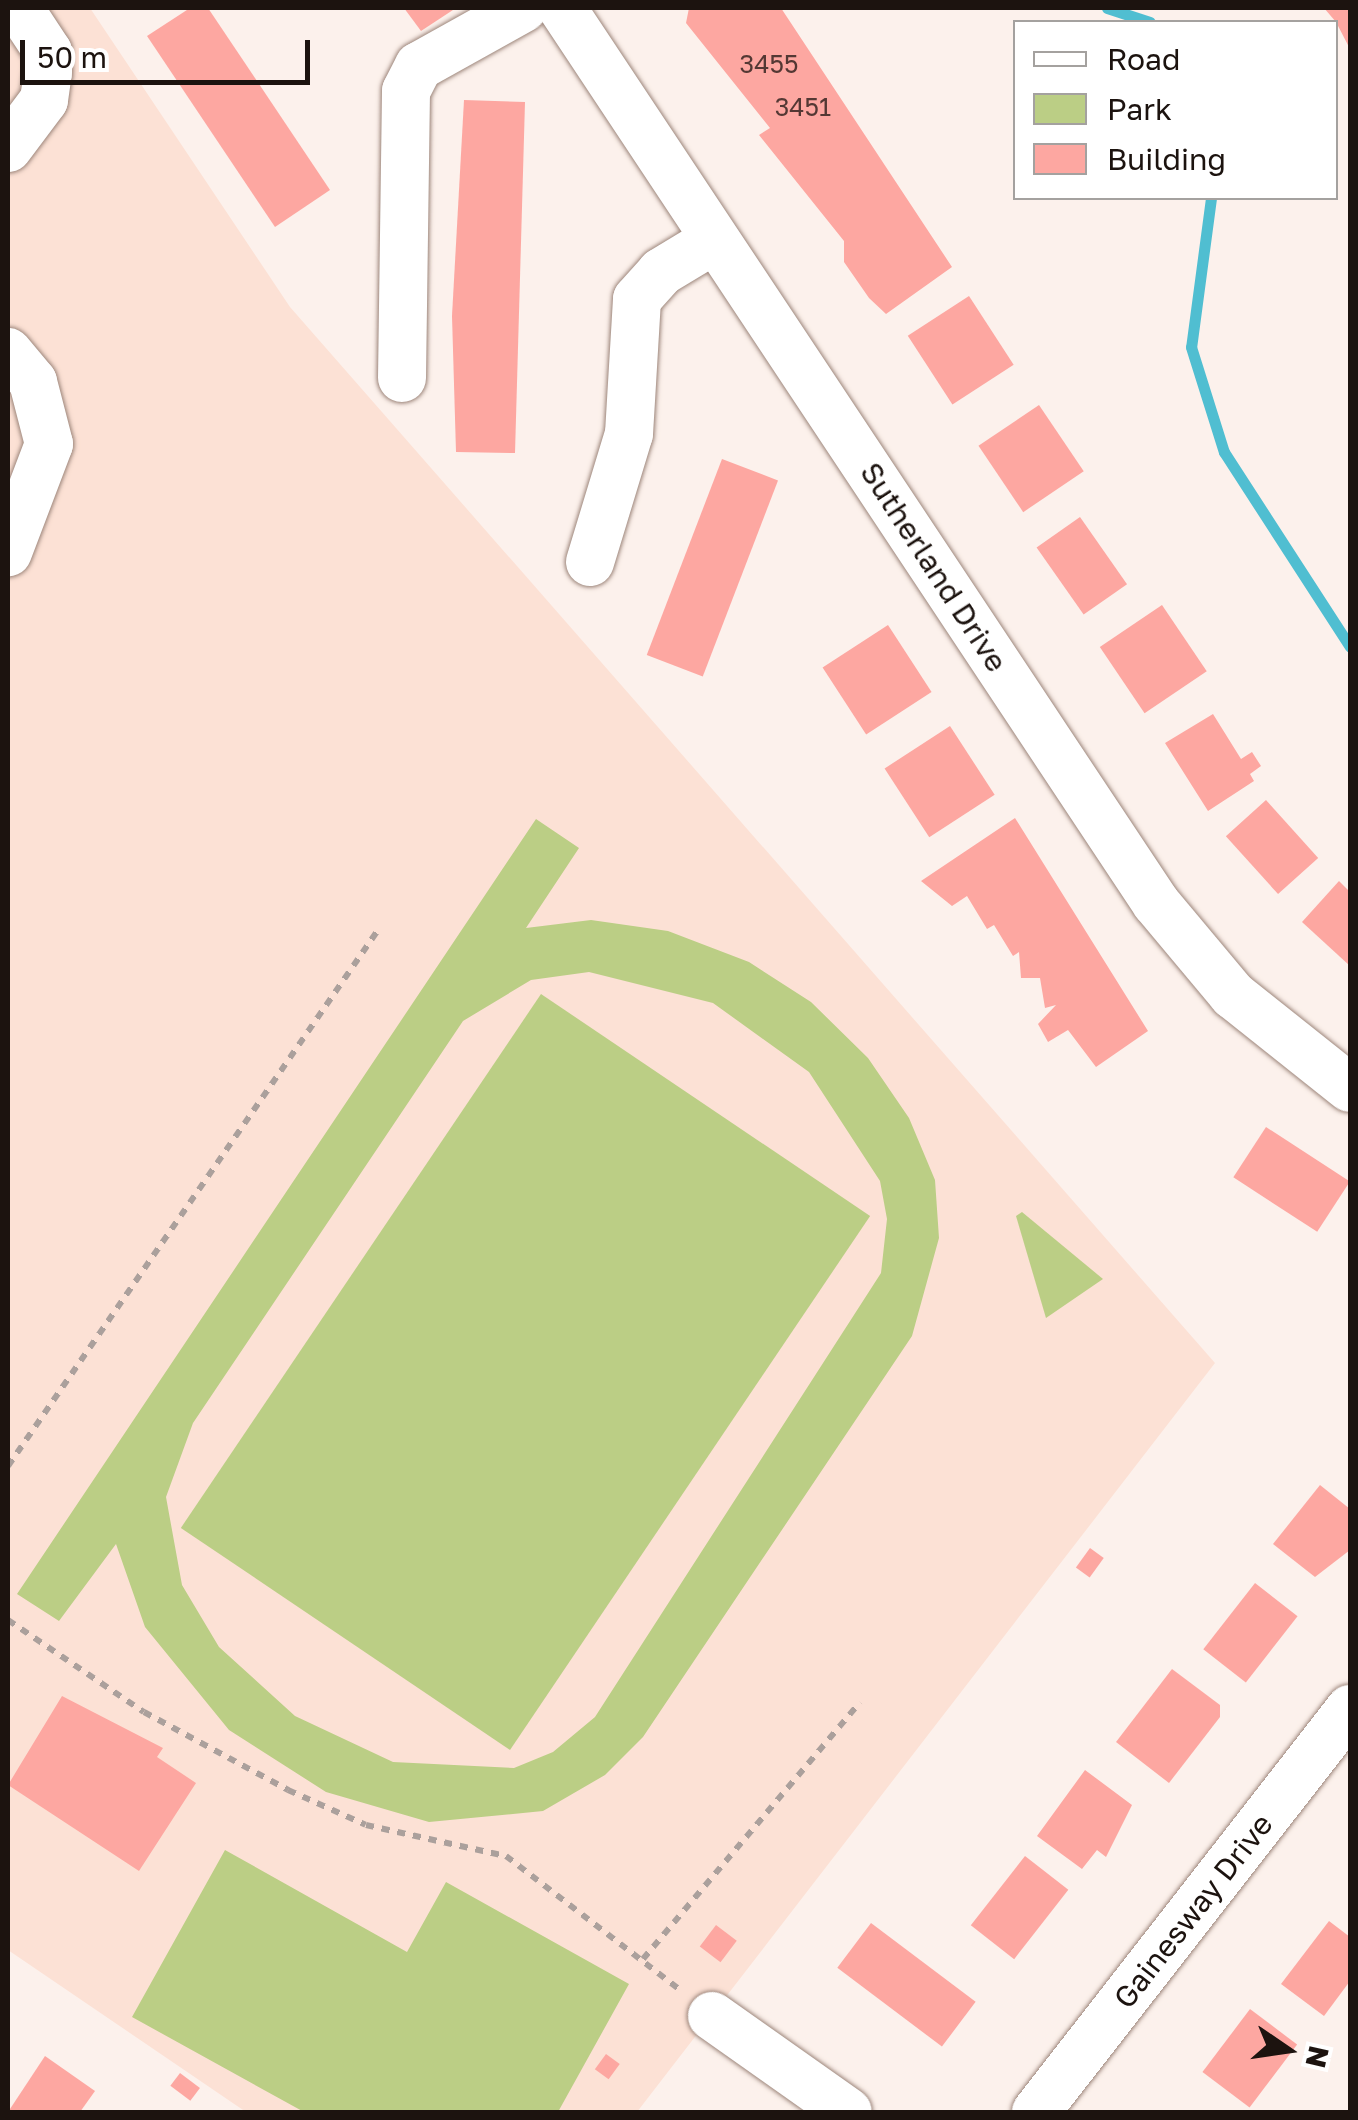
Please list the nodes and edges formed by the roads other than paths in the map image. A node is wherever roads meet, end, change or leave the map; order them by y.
1 (19, 8) edge
2 (523, 8) edge
3 (574, 12) edge
4 (8, 148) edge
5 (714, 240) junction
6 (8, 352) edge
7 (402, 378) dead end
8 (8, 552) edge
9 (590, 562) dead end
10 (1350, 1088) edge
11 (1350, 1708) edge
12 (712, 2016) road end
13 (848, 2112) edge
14 (1036, 2112) edge

1 - 4 street
2 - 7 street
3 - 5 street, Sutherland Drive
5 - 9 street
5 - 10 street, Sutherland Drive
6 - 8 street
11 - 14 street, Gainesway Drive
12 - 13 street

